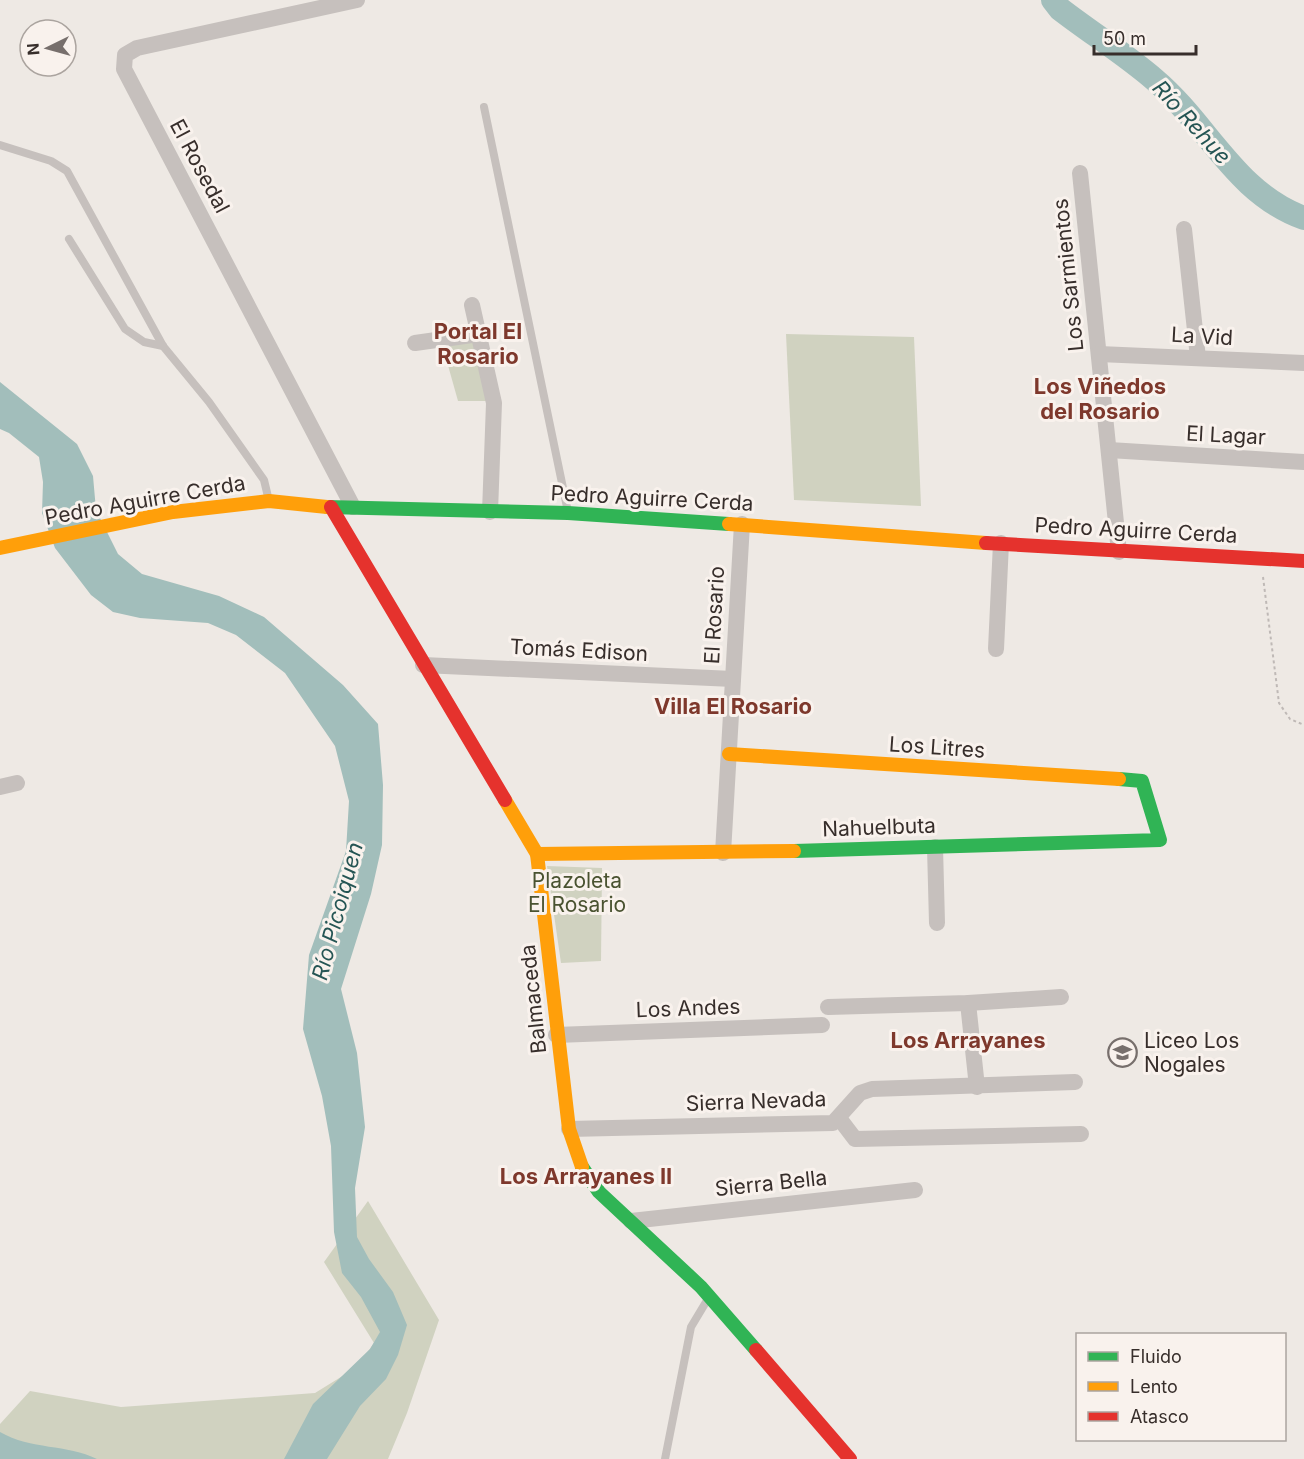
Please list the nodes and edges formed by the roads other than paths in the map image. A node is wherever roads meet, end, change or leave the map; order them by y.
1 (357, 0) edge
2 (484, 106) dead end
3 (0, 145) edge
4 (1080, 173) dead end
5 (1184, 229) dead end
6 (69, 239) dead end
7 (472, 305) dead end
8 (479, 334) junction
9 (415, 343) dead end
10 (162, 346) junction
11 (1099, 354) junction
12 (1198, 358) junction
13 (1304, 363) edge
14 (1109, 450) junction
15 (1304, 462) edge
16 (269, 501) junction
17 (331, 507) junction
18 (353, 507) junction
19 (490, 512) junction
20 (568, 513) junction
21 (742, 524) junction
22 (1001, 543) junction
23 (0, 548) edge
24 (1119, 552) junction
25 (1302, 560) edge
26 (996, 649) dead end
27 (423, 665) junction
28 (733, 680) junction
29 (729, 754) junction
30 (1142, 781) joint
31 (17, 783) dead end
32 (0, 787) edge
33 (935, 847) junction
34 (723, 853) junction
35 (537, 854) junction
36 (937, 923) dead end
37 (1061, 997) dead end
38 (968, 1003) junction
39 (828, 1007) dead end
40 (822, 1025) dead end
41 (556, 1035) junction
42 (1075, 1082) dead end
43 (977, 1087) junction
44 (839, 1119) junction
45 (569, 1129) junction
46 (1081, 1134) dead end
47 (915, 1190) dead end
48 (631, 1221) junction
49 (709, 1297) junction
50 (665, 1459) edge
51 (850, 1459) edge

1 - 18 street, El Rosedal
2 - 20 lane
3 - 10 lane
4 - 11 street, Los Sarmientos
5 - 12 street
6 - 10 lane
7 - 8 street
8 - 9 street
8 - 19 street
10 - 16 lane
11 - 12 street, La Vid
11 - 14 street, Los Sarmientos
12 - 13 street, La Vid
14 - 15 street, El Lagar
14 - 24 street, Los Sarmientos
16 - 17 street, Pedro Aguirre Cerda
16 - 23 street, Pedro Aguirre Cerda
17 - 18 street, Pedro Aguirre Cerda
17 - 27 street, Balmaceda
18 - 19 street, Pedro Aguirre Cerda
19 - 20 street, Pedro Aguirre Cerda
20 - 21 street, Pedro Aguirre Cerda
21 - 22 street, Pedro Aguirre Cerda
21 - 28 street, El Rosario
22 - 24 street, Pedro Aguirre Cerda
22 - 26 street
24 - 25 street, Pedro Aguirre Cerda
27 - 28 street, Tomás Edison
27 - 35 street, Balmaceda
28 - 29 street, El Rosario
29 - 30 street, Los Litres
29 - 34 street, El Rosario
30 - 33 street, Nahuelbuta
31 - 32 street
33 - 34 street, Nahuelbuta
33 - 36 street
34 - 35 street, Nahuelbuta
35 - 41 street, Balmaceda
37 - 38 street
38 - 39 street
38 - 43 street
40 - 41 street, Los Andes
41 - 45 street, Balmaceda
42 - 43 street, Sierra Nevada
43 - 44 street, Sierra Nevada
44 - 45 street, Sierra Nevada
44 - 46 street
45 - 48 street, Balmaceda
47 - 48 street, Sierra Bella
48 - 49 street, Balmaceda
49 - 50 lane
49 - 51 street, Balmaceda

